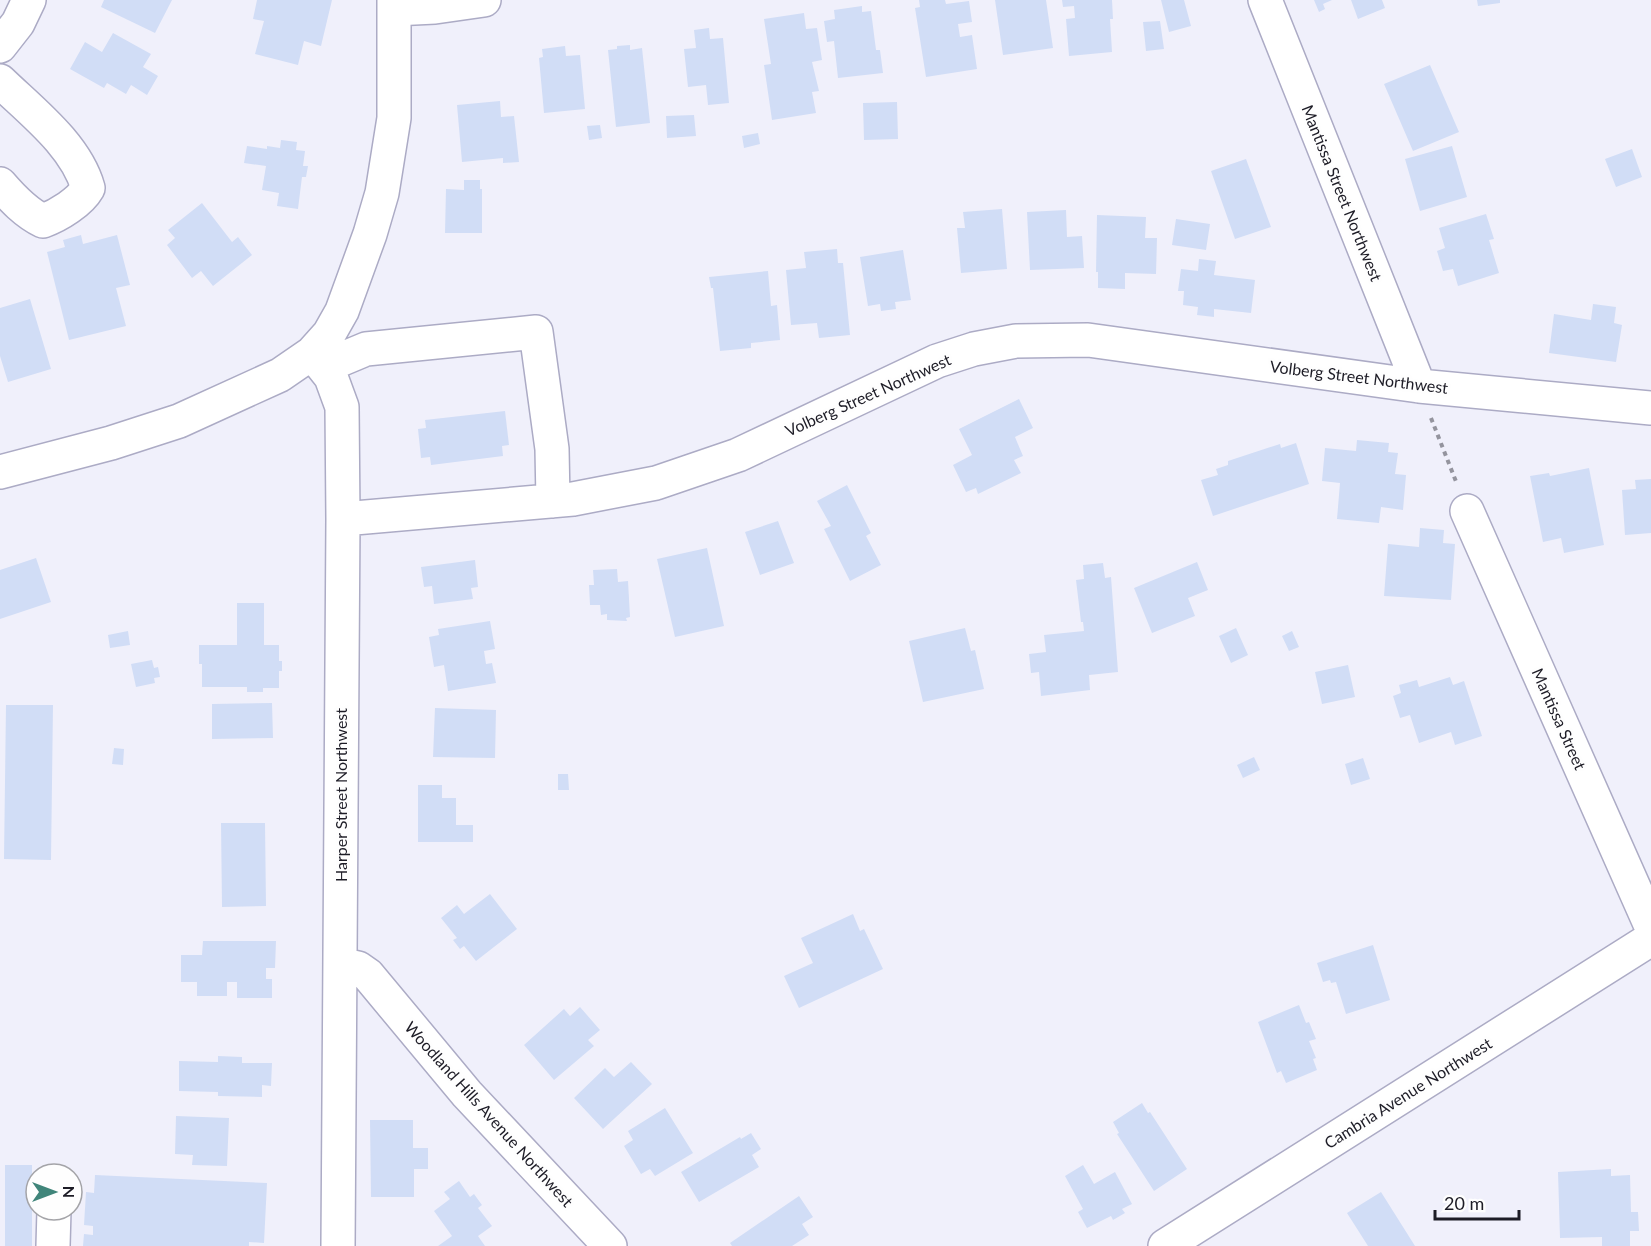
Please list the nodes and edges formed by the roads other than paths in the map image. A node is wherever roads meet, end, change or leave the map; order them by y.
1 (29, 0) edge
2 (484, 0) edge
3 (1265, 0) edge
4 (394, 5) edge
5 (0, 46) edge
6 (0, 81) edge
7 (0, 184) edge
8 (317, 360) junction
9 (1419, 386) junction
10 (1651, 408) edge
11 (0, 472) edge
12 (553, 501) junction
13 (1467, 511) road end
14 (343, 519) junction
15 (1651, 926) edge
16 (1651, 939) edge
17 (340, 964) junction
18 (54, 1222) edge
19 (53, 1246) edge
20 (338, 1246) edge
21 (610, 1246) edge
22 (1165, 1246) edge

1 - 5 street
2 - 4 street
3 - 9 street, Mantissa Street Northwest
4 - 8 street
6 - 7 street
8 - 11 street
8 - 12 street
8 - 14 street, Harper Street Northwest
9 - 10 street, Volberg Street Northwest
9 - 12 street, Volberg Street Northwest
12 - 14 street, Volberg Street Northwest
13 - 15 street, Mantissa Street
14 - 17 street, Harper Street Northwest
16 - 22 street, Cambria Avenue Northwest
17 - 20 street, Harper Street Northwest
17 - 21 street, Woodland Hills Avenue Northwest
18 - 19 street

